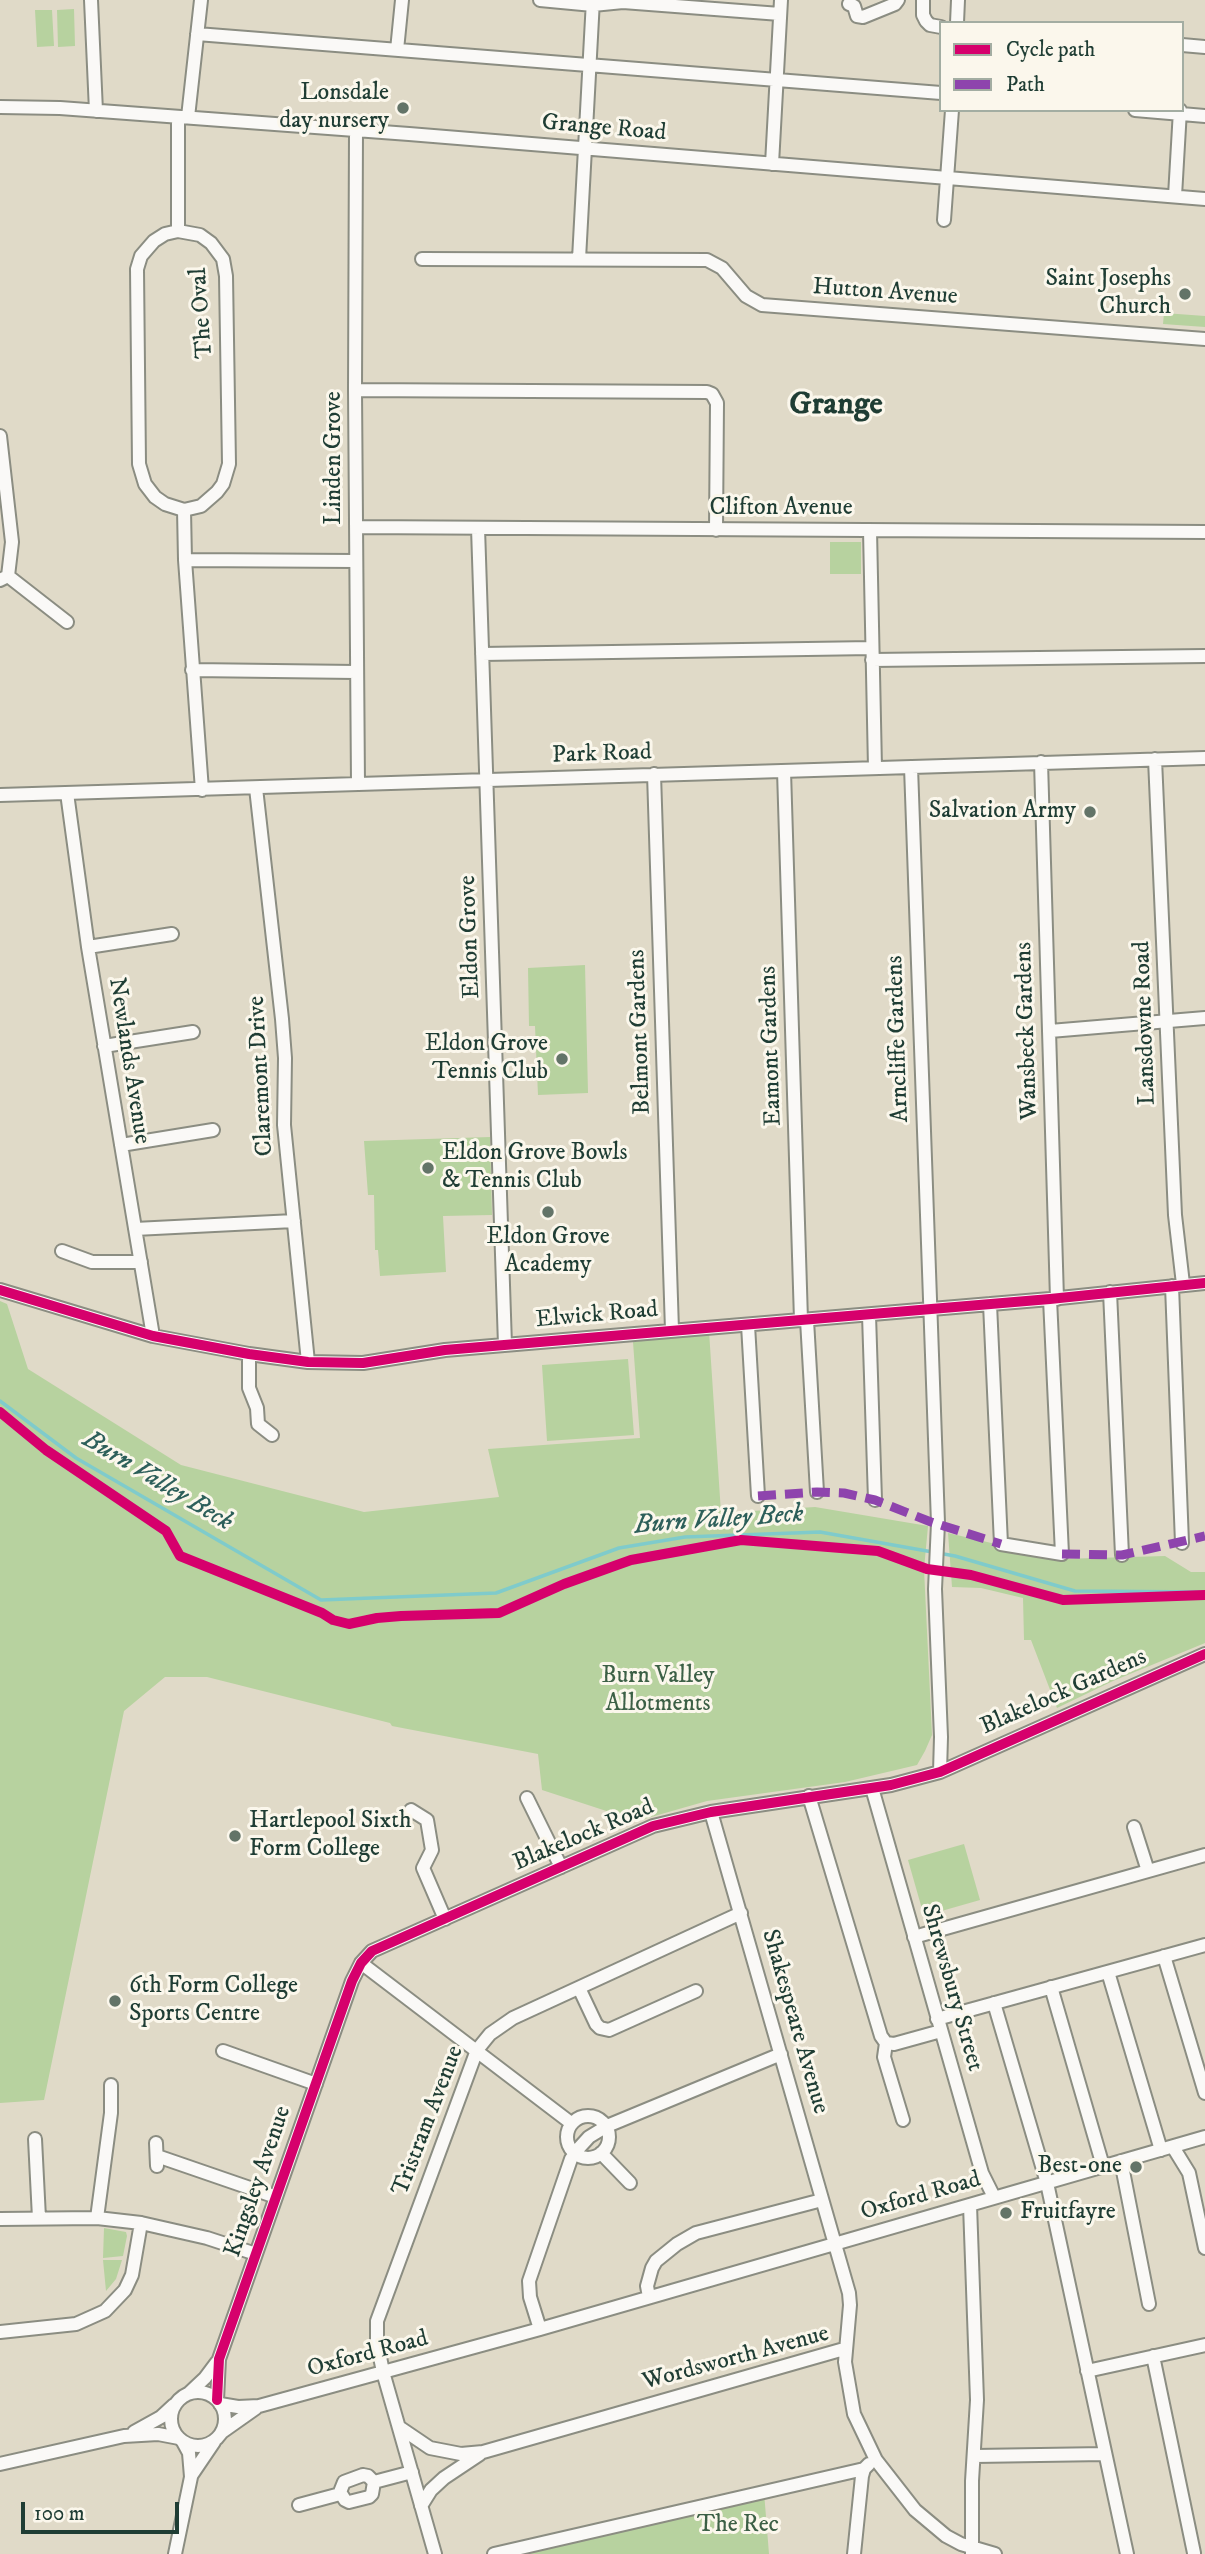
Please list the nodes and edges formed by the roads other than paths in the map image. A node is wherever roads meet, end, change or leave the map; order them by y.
1 (91, 0) edge
2 (201, 0) edge
3 (402, 0) edge
4 (540, 0) edge
5 (781, 0) edge
6 (898, 0) edge
7 (923, 0) edge
8 (958, 0) edge
9 (593, 3) edge
10 (849, 4) dead end
11 (780, 14) junction
12 (957, 21) edge
13 (939, 27) edge
14 (197, 34) junction
15 (1184, 46) edge
16 (1205, 47) edge
17 (397, 50) junction
18 (590, 66) junction
19 (777, 79) junction
20 (939, 93) edge
21 (0, 107) edge
22 (96, 111) junction
23 (952, 112) edge
24 (1180, 112) edge
25 (1205, 116) edge
26 (183, 117) junction
27 (356, 131) junction
28 (585, 149) junction
29 (772, 164) junction
30 (948, 177) junction
31 (1175, 196) junction
32 (1205, 199) edge
33 (944, 220) dead end
34 (178, 232) junction
35 (422, 259) dead end
36 (579, 260) junction
37 (1205, 339) edge
38 (355, 390) junction
39 (0, 436) edge
40 (184, 510) junction
41 (356, 527) junction
42 (478, 528) junction
43 (716, 530) junction
44 (870, 530) junction
45 (1205, 532) edge
46 (185, 560) junction
47 (356, 561) junction
48 (4, 578) edge
49 (67, 622) dead end
50 (482, 654) junction
51 (872, 654) junction
52 (1205, 656) edge
53 (192, 670) junction
54 (356, 672) junction
55 (1205, 758) edge
56 (1155, 759) junction
57 (1041, 762) junction
58 (911, 767) junction
59 (875, 768) junction
60 (784, 771) junction
61 (654, 774) junction
62 (487, 780) junction
63 (358, 784) junction
64 (256, 788) junction
65 (201, 790) junction
66 (67, 793) junction
67 (0, 794) edge
68 (172, 934) dead end
69 (88, 947) junction
70 (1205, 1018) edge
71 (1167, 1020) junction
72 (1050, 1031) junction
73 (193, 1032) dead end
74 (104, 1046) junction
75 (214, 1130) dead end
76 (121, 1145) junction
77 (294, 1221) junction
78 (135, 1229) junction
79 (73, 1242) dead end
80 (141, 1262) junction
81 (1205, 1283) edge
82 (1178, 1285) junction
83 (0, 1290) edge
84 (1111, 1292) junction
85 (1054, 1299) junction
86 (990, 1304) junction
87 (929, 1309) junction
88 (869, 1315) junction
89 (804, 1320) junction
90 (748, 1325) junction
91 (672, 1330) junction
92 (153, 1336) junction
93 (505, 1345) junction
94 (249, 1354) junction
95 (308, 1362) junction
96 (272, 1435) dead end
97 (817, 1492) dead end
98 (758, 1496) dead end
99 (875, 1500) dead end
100 (1182, 1543) dead end
101 (1122, 1555) dead end
102 (1205, 1654) edge
103 (940, 1772) junction
104 (872, 1788) junction
105 (809, 1796) junction
106 (527, 1798) dead end
107 (411, 1810) dead end
108 (711, 1812) junction
109 (1134, 1827) dead end
110 (1205, 1855) edge
111 (561, 1867) junction
112 (1148, 1871) junction
113 (741, 1913) junction
114 (445, 1919) junction
115 (914, 1937) junction
116 (1205, 1945) edge
117 (1164, 1956) junction
118 (361, 1963) junction
119 (1108, 1972) junction
120 (352, 1981) joint
121 (1051, 1987) junction
122 (579, 1988) junction
123 (696, 1990) dead end
124 (993, 2003) junction
125 (939, 2025) junction
126 (886, 2043) junction
127 (477, 2050) junction
128 (223, 2051) dead end
129 (781, 2054) junction
130 (316, 2084) junction
131 (111, 2085) dead end
132 (1205, 2093) edge
133 (903, 2120) dead end
134 (571, 2123) junction
135 (607, 2126) junction
136 (1205, 2137) edge
137 (35, 2139) dead end
138 (1167, 2148) junction
139 (575, 2153) junction
140 (601, 2153) junction
141 (157, 2155) dead end
142 (1121, 2161) junction
143 (1103, 2166) junction
144 (630, 2183) dead end
145 (1047, 2183) junction
146 (276, 2197) junction
147 (995, 2197) junction
148 (822, 2200) junction
149 (970, 2205) junction
150 (39, 2218) junction
151 (97, 2218) junction
152 (0, 2219) edge
153 (141, 2223) junction
154 (835, 2244) junction
155 (1205, 2248) edge
156 (256, 2254) junction
157 (649, 2297) junction
158 (1149, 2304) dead end
159 (540, 2329) junction
160 (0, 2332) edge
161 (1205, 2344) edge
162 (845, 2349) junction
163 (1153, 2356) junction
164 (219, 2359) junction
165 (1087, 2371) junction
166 (383, 2372) junction
167 (188, 2393) junction
168 (218, 2402) junction
169 (175, 2405) junction
170 (259, 2406) junction
171 (399, 2427) junction
172 (124, 2436) junction
173 (218, 2436) junction
174 (181, 2440) junction
175 (483, 2452) junction
176 (1105, 2454) junction
177 (975, 2456) junction
178 (876, 2460) junction
179 (0, 2464) edge
180 (864, 2469) junction
181 (412, 2472) junction
182 (191, 2477) junction
183 (374, 2482) junction
184 (340, 2494) junction
185 (299, 2505) dead end
186 (421, 2506) junction
187 (972, 2551) edge
188 (1196, 2553) edge
189 (175, 2554) edge
190 (435, 2554) edge
191 (494, 2554) edge
192 (854, 2554) edge
193 (995, 2554) edge
194 (1127, 2554) edge

1 - 22 street
2 - 14 street
3 - 17 street
4 - 9 street
5 - 11 street
6 - 10 street
7 - 13 street
8 - 12 street
9 - 11 street
9 - 18 street
11 - 19 street
14 - 17 street
14 - 26 street
15 - 16 street
17 - 18 street
18 - 19 street
18 - 28 street
19 - 20 street
19 - 29 street
21 - 22 street, Grange Road
22 - 26 street, Grange Road
23 - 30 street
24 - 25 street
24 - 31 street
26 - 27 street, Grange Road
26 - 34 street
27 - 28 street, Grange Road
27 - 38 street, Linden Grove
28 - 29 street, Grange Road
28 - 36 street
29 - 30 street, Grange Road
30 - 31 street, Grange Road
30 - 33 street
31 - 32 street, Grange Road
34 - 40 street
34 - 40 street, The Oval
35 - 36 street, Hutton Avenue
36 - 37 street, Hutton Avenue
38 - 41 street, Linden Grove
38 - 43 street
39 - 48 street
40 - 46 street
41 - 42 street, Clifton Avenue
41 - 47 street, Linden Grove
42 - 43 street, Clifton Avenue
42 - 50 street, Eldon Grove
43 - 44 street, Clifton Avenue
44 - 45 street, Clifton Avenue
44 - 51 street
46 - 47 street
46 - 53 street
47 - 54 street, Linden Grove
48 - 49 street
50 - 51 street
50 - 62 street, Eldon Grove
51 - 52 street
51 - 59 street
53 - 54 street
53 - 65 street
54 - 63 street, Linden Grove
55 - 56 street, Park Road
56 - 57 street, Park Road
56 - 71 street, Lansdowne Road
57 - 58 street, Park Road
57 - 72 street, Wansbeck Gardens
58 - 59 street, Park Road
58 - 87 street, Arncliffe Gardens
59 - 60 street, Park Road
60 - 61 street, Park Road
60 - 89 street, Eamont Gardens
61 - 62 street, Park Road
61 - 91 street, Belmont Gardens
62 - 63 street, Park Road
62 - 93 street, Eldon Grove
63 - 64 street, Park Road
64 - 65 street, Park Road
64 - 77 street, Claremont Drive
65 - 66 street, Park Road
66 - 67 street, Park Road
66 - 69 street, Newlands Avenue
68 - 69 street
69 - 74 street, Newlands Avenue
70 - 71 street
71 - 72 street
71 - 82 street, Lansdowne Road
72 - 85 street, Wansbeck Gardens
73 - 74 street
74 - 76 street, Newlands Avenue
75 - 76 street
76 - 78 street, Newlands Avenue
77 - 78 street
77 - 95 street, Claremont Drive
78 - 80 street, Newlands Avenue
79 - 80 street
80 - 92 street, Newlands Avenue
81 - 82 street, Elwick Road
82 - 84 street, Elwick Road
82 - 100 street, Lansdowne Road
83 - 92 street, Elwick Road
84 - 85 street, Elwick Road
84 - 101 street
85 - 86 street, Elwick Road
85 - 86 street, Wansbeck Gardens
86 - 87 street, Elwick Road
87 - 88 street, Elwick Road
87 - 103 street, Arncliffe Gardens
88 - 89 street, Elwick Road
88 - 99 street
89 - 90 street, Elwick Road
89 - 97 street, Eamont Gardens
90 - 91 street, Elwick Road
90 - 98 street
91 - 93 street, Elwick Road
92 - 94 street, Elwick Road
93 - 95 street, Elwick Road
94 - 95 street, Elwick Road
94 - 96 street
102 - 103 street, Blakelock Gardens
103 - 104 street, Blakelock Road
104 - 105 street, Blakelock Road
104 - 115 street, Shrewsbury Street
105 - 108 street, Blakelock Road
105 - 126 street
106 - 111 street
107 - 114 street
108 - 111 street, Blakelock Road
108 - 113 street, Shakespeare Avenue
109 - 112 street
110 - 112 street
111 - 114 street, Blakelock Road
112 - 115 street
113 - 122 street, Tristram Avenue
113 - 129 street, Shakespeare Avenue
114 - 118 street, Blakelock Road
115 - 125 street, Shrewsbury Street
116 - 117 street
117 - 119 street
117 - 132 street
118 - 120 street, Blakelock Road
118 - 127 street
119 - 121 street
119 - 138 street
120 - 130 street, Kingsley Avenue
121 - 124 street
121 - 143 street
122 - 123 street
122 - 127 street, Tristram Avenue
124 - 125 street
124 - 145 street
125 - 126 street
125 - 147 street, Shrewsbury Street
126 - 133 street
127 - 134 street
127 - 166 street, Tristram Avenue
128 - 130 street
129 - 135 street
129 - 148 street, Shakespeare Avenue
130 - 146 street, Kingsley Avenue
131 - 151 street
134 - 135 street
134 - 139 street
135 - 139 street
135 - 140 street
136 - 138 street, Oxford Road
137 - 150 street
138 - 142 street, Oxford Road
138 - 155 street
139 - 140 street
139 - 159 street
140 - 144 street
141 - 146 street
142 - 143 street, Oxford Road
142 - 158 street
143 - 145 street, Oxford Road
145 - 147 street, Oxford Road
145 - 165 street
146 - 156 street, Kingsley Avenue
147 - 149 street, Oxford Road
148 - 154 street, Shakespeare Avenue
148 - 157 street, Oxford Road
149 - 154 street, Oxford Road
149 - 177 street
150 - 151 street
150 - 152 street
151 - 153 street
153 - 156 street
153 - 160 street
154 - 157 street, Oxford Road
154 - 162 street, Shakespeare Avenue
156 - 164 street, Kingsley Avenue
157 - 159 street, Oxford Road
159 - 166 street, Oxford Road
161 - 163 street
162 - 175 street, Wordsworth Avenue
162 - 178 street, Wordsworth Avenue
163 - 165 street
163 - 188 street
164 - 167 street, Kingsley Avenue
164 - 168 street, Kingsley Avenue
165 - 176 street
166 - 170 street, Oxford Road
166 - 171 street
167 - 168 street
167 - 169 street
168 - 170 street, Oxford Road
168 - 173 street
169 - 172 street
169 - 174 street
170 - 173 street, Oxford Road
171 - 175 street, Wordsworth Avenue
171 - 181 street
172 - 174 street
172 - 179 street
173 - 174 street
173 - 182 street
174 - 182 street
175 - 186 street, Wordsworth Avenue
176 - 177 street
176 - 194 street
177 - 187 street
178 - 180 street
178 - 187 street, Wordsworth Avenue
180 - 191 street
180 - 192 street
181 - 183 street
181 - 186 street
182 - 189 street
183 - 184 street
183 - 184 street
184 - 185 street
186 - 190 street
187 - 193 street, Wordsworth Avenue

